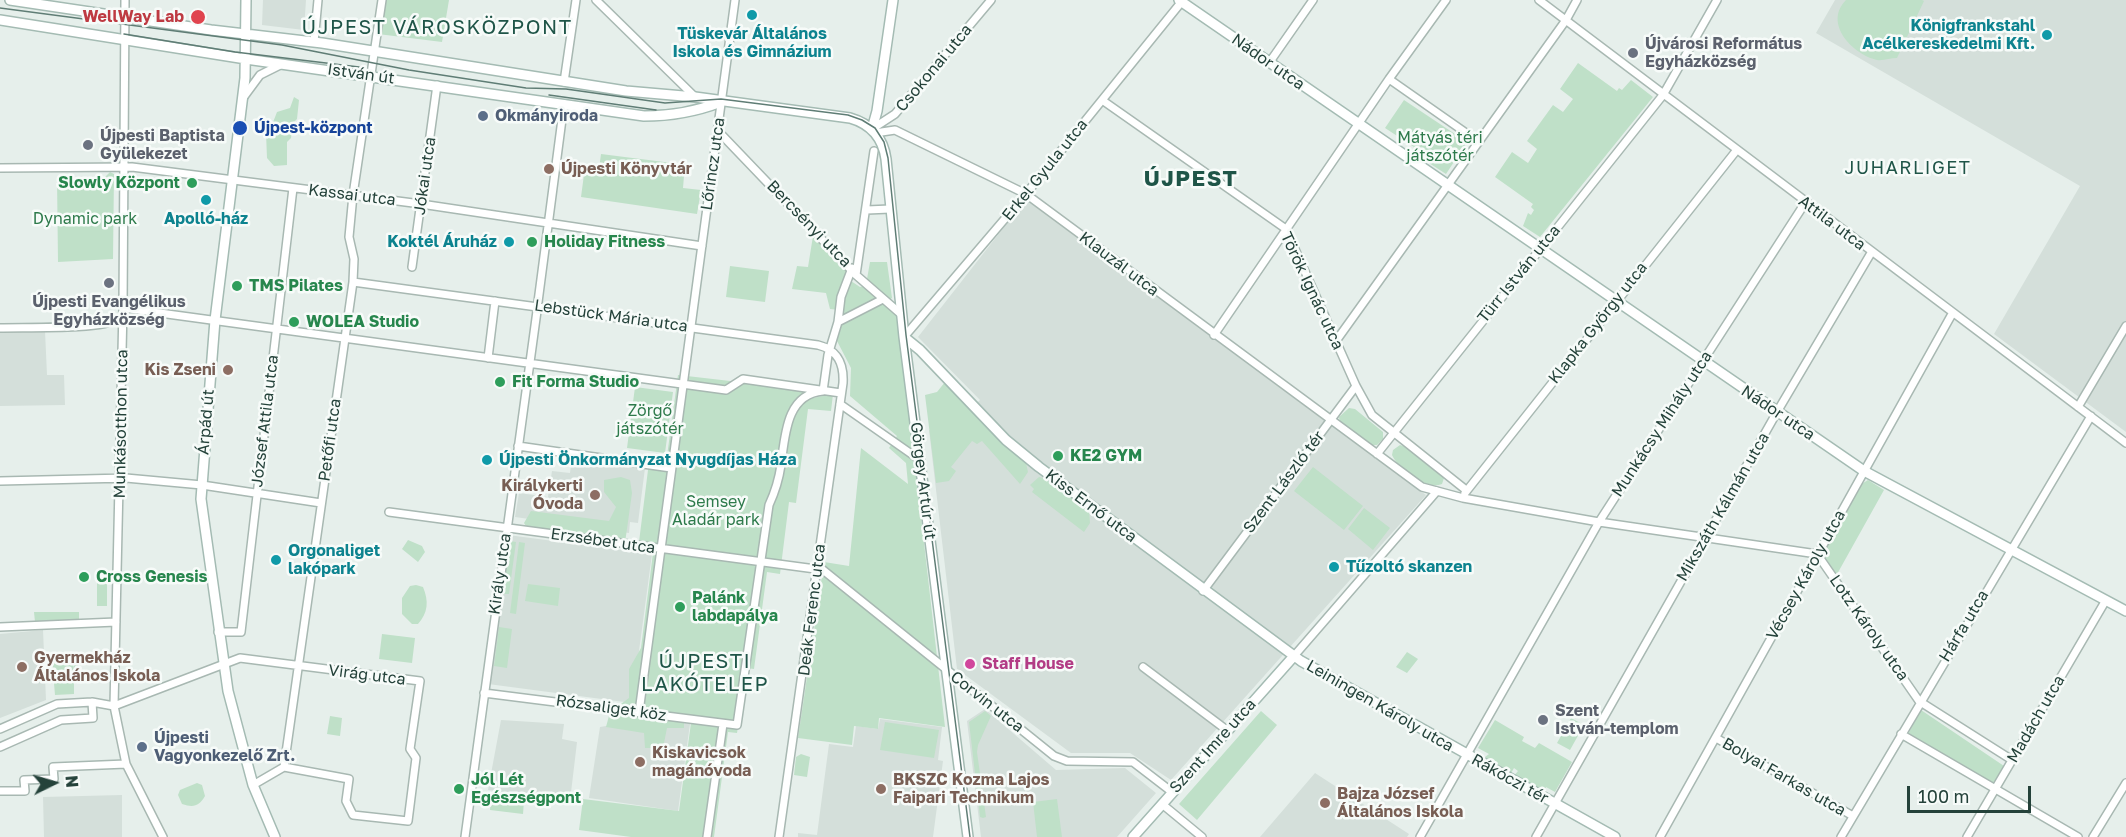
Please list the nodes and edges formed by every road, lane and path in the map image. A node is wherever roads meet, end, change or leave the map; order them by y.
1 (10, 0) edge
2 (125, 0) edge
3 (246, 0) edge
4 (318, 0) edge
5 (382, 0) edge
6 (576, 0) edge
7 (596, 0) edge
8 (735, 0) edge
9 (893, 0) edge
10 (991, 0) edge
11 (1313, 0) edge
12 (1446, 0) edge
13 (1539, 0) edge
14 (1577, 0) edge
15 (1717, 0) edge
16 (1181, 1) edge
17 (125, 17) junction
18 (0, 20) edge
19 (1566, 20) junction
20 (245, 35) junction
21 (126, 40) junction
22 (314, 42) junction
23 (374, 51) junction
24 (246, 59) junction
25 (1269, 63) junction
26 (285, 64) junction
27 (369, 77) junction
28 (1389, 79) junction
29 (564, 82) junction
30 (437, 85) junction
31 (1663, 95) junction
32 (695, 97) junction
33 (243, 98) junction
34 (1102, 100) junction
35 (721, 102) junction
36 (564, 104) junction
37 (895, 114) junction
38 (1358, 124) junction
39 (895, 130) junction
40 (718, 131) junction
41 (873, 131) junction
42 (1479, 142) junction
43 (874, 151) dead end
44 (1736, 151) junction
45 (0, 168) edge
46 (125, 169) junction
47 (233, 181) junction
48 (1448, 185) junction
49 (293, 188) junction
50 (1026, 194) junction
51 (353, 195) junction
52 (1805, 202) junction
53 (420, 204) junction
54 (890, 208) junction
55 (867, 210) junction
56 (548, 223) junction
57 (1286, 229) junction
58 (702, 246) junction
59 (1540, 248) junction
60 (1871, 253) junction
61 (412, 267) dead end
62 (854, 272) junction
63 (353, 282) junction
64 (883, 299) junction
65 (1616, 299) junction
66 (495, 301) junction
67 (538, 302) dead end
68 (123, 308) junction
69 (537, 311) dead end
70 (1952, 314) junction
71 (902, 315) junction
72 (117, 319) dead end
73 (215, 320) junction
74 (838, 322) junction
75 (2126, 326) edge
76 (690, 327) junction
77 (0, 328) edge
78 (276, 328) junction
79 (1214, 335) junction
80 (904, 337) junction
81 (344, 339) junction
82 (1336, 341) junction
83 (830, 349) junction
84 (488, 358) junction
85 (1702, 361) junction
86 (529, 364) junction
87 (683, 384) junction
88 (1356, 386) junction
89 (823, 391) junction
90 (841, 393) junction
91 (840, 404) junction
92 (2078, 408) junction
93 (1777, 412) junction
94 (2091, 417) junction
95 (1330, 419) junction
96 (1393, 432) junction
97 (2126, 443) edge
98 (518, 446) junction
99 (1377, 454) junction
100 (920, 460) junction
101 (671, 468) junction
102 (1863, 471) junction
103 (120, 478) junction
104 (0, 481) edge
105 (202, 485) junction
106 (1466, 490) junction
107 (1437, 491) junction
108 (257, 493) junction
109 (1462, 498) junction
110 (321, 503) junction
111 (389, 512) dead end
112 (1599, 522) junction
113 (507, 527) junction
114 (1705, 539) junction
115 (661, 549) junction
116 (2010, 549) junction
117 (1817, 554) junction
118 (761, 561) junction
119 (817, 569) junction
120 (1203, 591) junction
121 (2106, 600) junction
122 (2126, 610) edge
123 (116, 622) junction
124 (0, 627) edge
125 (218, 632) junction
126 (1528, 650) joint
127 (1294, 656) junction
128 (223, 662) junction
129 (297, 666) junction
130 (1143, 667) dead end
131 (946, 669) junction
132 (484, 693) junction
133 (1919, 701) junction
134 (92, 702) junction
135 (114, 706) junction
136 (639, 712) junction
137 (723, 723) junction
138 (0, 729) edge
139 (1228, 731) junction
140 (1596, 731) joint
141 (1901, 734) junction
142 (1716, 738) junction
143 (0, 747) edge
144 (1466, 755) junction
145 (2012, 760) junction
146 (126, 764) junction
147 (284, 767) junction
148 (2126, 783) edge
149 (253, 785) junction
150 (1995, 789) junction
151 (0, 792) edge
152 (1172, 792) junction
153 (1162, 804) junction
154 (1555, 804) junction
155 (1853, 816) junction
156 (1191, 833) edge
157 (163, 837) edge
158 (275, 837) edge
159 (465, 837) edge
160 (707, 837) edge
161 (780, 837) edge
162 (968, 837) edge
163 (1133, 837) edge
164 (1202, 837) edge
165 (1420, 837) edge
166 (1536, 837) edge
167 (1615, 837) edge
168 (1660, 837) edge
169 (1841, 837) edge
170 (1967, 837) edge
171 (2078, 837) edge
172 (2093, 837) edge

1 - 17 street, István út
2 - 17 street, Munkásotthon utca
3 - 20 street, Árpád út
4 - 22 street
5 - 23 street, Petőfi utca
6 - 29 street
7 - 32 street
8 - 35 street, Lőrincz utca
9 - 41 street
10 - 37 street, Csokonai utca
11 - 25 street
12 - 28 street
13 - 19 street, Attila utca
14 - 19 street
15 - 31 street, Türr István utca
16 - 25 street, Nádor utca
16 - 34 street, Erkel Gyula utca
17 - 20 street, István út
17 - 21 street, Munkásotthon utca
18 - 21 street, István út
19 - 31 street, Attila utca
19 - 42 street
20 - 22 street, István út
20 - 24 street, Árpád út
21 - 24 street, István út
21 - 46 street, Munkásotthon utca
22 - 23 street, István út
23 - 27 street, Petőfi utca
23 - 29 street, István út
24 - 26 street, István út
24 - 33 street, Árpád út
25 - 38 street, Nádor utca
26 - 27 street, István út
26 - 33 street
27 - 30 street, István út
27 - 51 street, Petőfi utca
28 - 38 street
28 - 42 street
29 - 32 street, István út
30 - 36 street, István út
30 - 53 street, Jókai utca
31 - 44 street, Attila utca
31 - 59 street, Türr István utca
32 - 35 street, István út
33 - 47 street, Árpád út
34 - 50 street, Erkel Gyula utca
34 - 57 street, Török Ignác utca
35 - 36 street, István út
35 - 40 street, Lőrincz utca
35 - 41 street, István út
36 - 56 street
37 - 39 street
37 - 41 street, Csokonai utca
38 - 48 street, Nádor utca
38 - 57 street
39 - 41 street
39 - 50 street, Klauzál utca
40 - 58 street, Lőrincz utca
40 - 62 street, Bercsényi utca
41 - 54 street, Görgey Artúr út
42 - 48 street
43 - 55 street
44 - 52 street, Attila utca
44 - 65 street, Klapka György utca
45 - 46 street, Kassai utca
46 - 47 street, Kassai utca
46 - 68 street, Munkásotthon utca
47 - 49 street, Kassai utca
47 - 73 street, Árpád út
48 - 59 street, Nádor utca
48 - 82 street
49 - 51 street, Kassai utca
49 - 78 street, József Attila utca
50 - 79 street, Klauzál utca
50 - 80 street, Erkel Gyula utca
51 - 53 street, Kassai utca
51 - 63 street, Petőfi utca
52 - 60 street, Attila utca
52 - 85 street, Munkácsy Mihály utca
53 - 56 street, Kassai utca
53 - 61 street, Jókai utca
54 - 55 street
54 - 71 street, Görgey Artúr út
55 - 62 street
56 - 58 street, Kassai utca
56 - 67 street
57 - 79 street
57 - 82 street, Török Ignác utca
58 - 76 street, Lőrincz utca
59 - 65 street, Nádor utca
59 - 96 street, Türr István utca
60 - 70 street, Attila utca
60 - 93 street, Mikszáth Kálmán utca
62 - 64 street, Bercsényi utca
62 - 74 street
63 - 66 street, Lebstück Mária utca
63 - 81 street, Petőfi utca
64 - 71 street, Bercsényi utca
64 - 74 street
65 - 85 street, Nádor utca
65 - 106 street, Klapka György utca
66 - 76 street, Lebstück Mária utca
66 - 84 street
68 - 73 street
68 - 103 street, Munkásotthon utca
69 - 86 street, Király utca
70 - 92 street, Attila utca
70 - 102 street, Vécsey Károly utca
71 - 80 street, Görgey Artúr út
72 - 77 street
73 - 78 street
73 - 105 street, Árpád út
74 - 83 street
75 - 92 street
76 - 83 street, Lebstück Mária utca
76 - 87 street, Lőrincz utca
78 - 81 street
78 - 108 street, József Attila utca
79 - 95 street, Klauzál utca
80 - 100 street, Görgey Artúr út
80 - 120 street, Kiss Ernő utca
81 - 84 street
81 - 110 street, Petőfi utca
82 - 88 street, Török Ignác utca
83 - 89 street
83 - 90 street, Deák Ferenc utca
84 - 86 street
85 - 93 street, Nádor utca
85 - 112 street, Munkácsy Mihály utca
86 - 87 street
86 - 98 street, Király utca
87 - 89 street
87 - 101 street, Lőrincz utca
88 - 95 street
88 - 96 street
89 - 90 street
89 - 118 street
90 - 91 street, Deák Ferenc utca
91 - 100 street
91 - 119 street, Deák Ferenc utca
92 - 94 street, Attila utca
93 - 102 street, Nádor utca
93 - 114 street, Mikszáth Kálmán utca
94 - 97 street, Attila utca
94 - 116 street, Hárfa utca
95 - 99 street, Szent László tér
95 - 120 street, Szent László tér
96 - 99 street, Türr István utca
96 - 106 street
98 - 101 street
98 - 113 street, Király utca
99 - 107 street, Szent László tér
100 - 131 street, Görgey Artúr út
101 - 115 street, Lőrincz utca
102 - 116 street, Nádor utca
102 - 117 street, Vécsey Károly utca
103 - 104 street
103 - 105 street
103 - 123 street, Munkásotthon utca
105 - 108 street
105 - 125 street, Árpád út
106 - 109 street, Klapka György utca
107 - 109 street, Szent László tér
107 - 127 street
108 - 110 street
108 - 125 street, József Attila utca
109 - 112 street, Szent László tér
110 - 129 street, Petőfi utca
111 - 113 street, Erzsébet utca
112 - 114 street, Szent László tér
112 - 126 street, Munkácsy Mihály utca
113 - 115 street, Erzsébet utca
113 - 132 street, Király utca
114 - 117 street, Szent László tér
114 - 140 street, Mikszáth Kálmán utca
115 - 118 street, Erzsébet utca
115 - 136 street, Lőrincz utca
116 - 121 street, Nádor utca
116 - 133 street, Hárfa utca
117 - 133 street, Lotz Károly utca
117 - 142 street, Vécsey Károly utca
118 - 119 street, Erzsébet utca
118 - 137 street, Rózsaliget köz
119 - 131 street, Corvin utca
119 - 161 street, Deák Ferenc utca
120 - 127 street, Kiss Ernő utca
121 - 122 street, Nádor utca
121 - 145 street, Madách utca
123 - 124 street
123 - 135 street, Munkásotthon utca
125 - 128 street, Árpád út
126 - 144 street, Rákóczi tér
127 - 139 street, Szent Imre utca
127 - 144 street, Leiningen Károly utca
128 - 129 street, Virág utca
128 - 135 street, Virág utca
128 - 149 street, Árpád út
129 - 147 street, Petőfi utca
129 - 147 street, Virág utca
130 - 139 street
131 - 152 street, Corvin utca
131 - 162 street, Görgey Artúr út
132 - 136 street, Rózsaliget köz
132 - 159 street, Király utca
133 - 141 street, Hárfa utca
133 - 145 street
134 - 135 street
134 - 138 street
134 - 143 street
135 - 146 street, Munkásotthon utca
136 - 137 street, Rózsaliget köz
137 - 160 street
139 - 152 street, Szent Imre utca
140 - 154 street, Rákóczi tér
141 - 150 street
141 - 155 street, Hárfa utca
142 - 155 street, Bolyai Farkas utca
142 - 168 street, Vécsey Károly utca
144 - 154 street, Rákóczi tér
144 - 165 street
145 - 150 street, Madách utca
146 - 151 street
146 - 157 street, Munkásotthon utca
147 - 149 street
148 - 172 street
149 - 158 street, Árpád út
150 - 170 street, Madách utca
150 - 171 street
152 - 153 street, Szent Imre utca
153 - 156 street
153 - 163 street, Szent Imre utca
154 - 166 street
154 - 167 street
155 - 169 street, Hárfa utca
156 - 164 street

